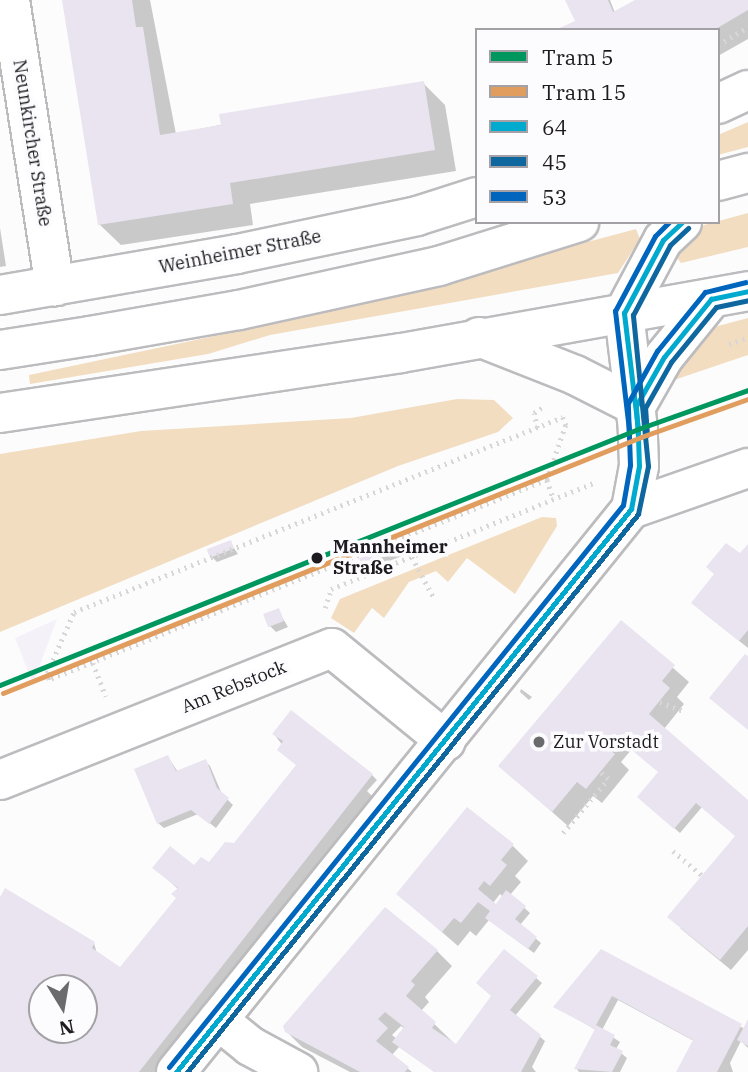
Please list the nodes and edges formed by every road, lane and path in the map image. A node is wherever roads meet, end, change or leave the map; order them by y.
1 (8, 17) edge
2 (748, 27) edge
3 (720, 44) edge
4 (748, 90) edge
5 (720, 103) edge
6 (475, 198) edge
7 (573, 224) edge
8 (680, 224) edge
9 (55, 286) junction
10 (748, 290) edge
11 (0, 295) edge
12 (711, 299) junction
13 (624, 313) junction
14 (479, 337) junction
15 (748, 338) edge
16 (719, 348) dead end
17 (0, 351) edge
18 (636, 406) junction
19 (0, 414) edge
20 (748, 468) edge
21 (547, 480) junction
22 (572, 492) dead end
23 (554, 500) junction
24 (631, 509) junction
25 (412, 557) junction
26 (433, 598) dead end
27 (331, 648) junction
28 (660, 702) dead end
29 (683, 711) dead end
30 (446, 741) junction
31 (600, 772) dead end
32 (0, 780) edge
33 (563, 833) dead end
34 (673, 851) dead end
35 (702, 875) dead end
36 (218, 1020) junction
37 (176, 1072) edge
38 (298, 1072) edge

1 - 9 main road, Neunkircher Straße
2 - 3 path
4 - 5 main road
6 - 9 main road, Weinheimer Straße
7 - 17 main road
8 - 13 main road
9 - 11 main road, Weinheimer Straße
10 - 12 main road
12 - 13 main road
12 - 18 main road
13 - 14 main road
13 - 18 main road
14 - 18 main road
14 - 19 main road
15 - 16 path
18 - 24 main road
20 - 24 main road
21 - 21 path
21 - 23 path
22 - 23 path
23 - 25 path
24 - 30 main road
25 - 26 path
25 - 27 path
27 - 30 main road
27 - 32 main road, Am Rebstock
28 - 29 path
30 - 36 main road
31 - 33 path
34 - 35 path
36 - 37 main road
36 - 38 main road

